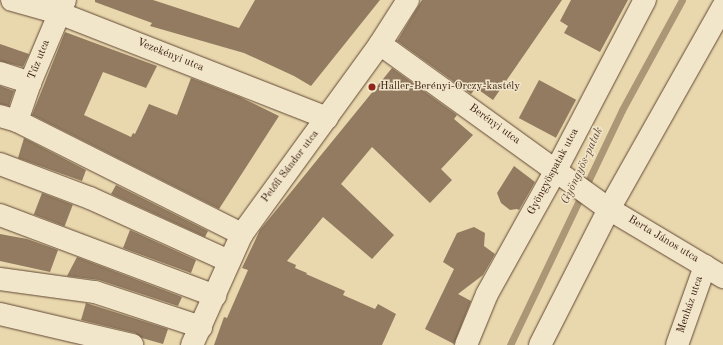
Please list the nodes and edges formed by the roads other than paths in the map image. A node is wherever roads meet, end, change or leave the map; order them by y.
1 (12, 0) edge
2 (408, 0) edge
3 (645, 0) edge
4 (62, 6) edge
5 (723, 6) edge
6 (380, 44) junction
7 (0, 74) edge
8 (30, 83) junction
9 (327, 118) junction
10 (8, 119) edge
11 (0, 164) edge
12 (562, 174) junction
13 (606, 206) junction
14 (0, 215) edge
15 (242, 234) junction
16 (229, 261) junction
17 (714, 271) edge
18 (0, 279) edge
19 (215, 296) junction
20 (0, 314) edge
21 (197, 336) edge
22 (132, 345) edge
23 (466, 345) edge
24 (540, 345) edge
25 (677, 345) edge

1 - 4 street, Vezekényi utca
2 - 6 street, Petőfi Sándor utca
3 - 12 street, Gyöngyöspatak utca
4 - 8 street, Tűz utca
4 - 9 street, Vezekényi utca
5 - 13 street
6 - 9 street, Petőfi Sándor utca
6 - 12 street, Berényi utca
7 - 8 street
8 - 10 street, Tűz utca
9 - 15 street, Petőfi Sándor utca
10 - 15 street
11 - 16 street
12 - 13 street, Berényi utca
12 - 23 street, Gyöngyöspatak utca
13 - 17 street, Berta János utca
13 - 24 street
14 - 19 street
15 - 16 street, Petőfi Sándor utca
16 - 19 street, Petőfi Sándor utca
17 - 25 street, Menház utca
18 - 21 street
19 - 21 street, Petőfi Sándor utca
20 - 22 street

